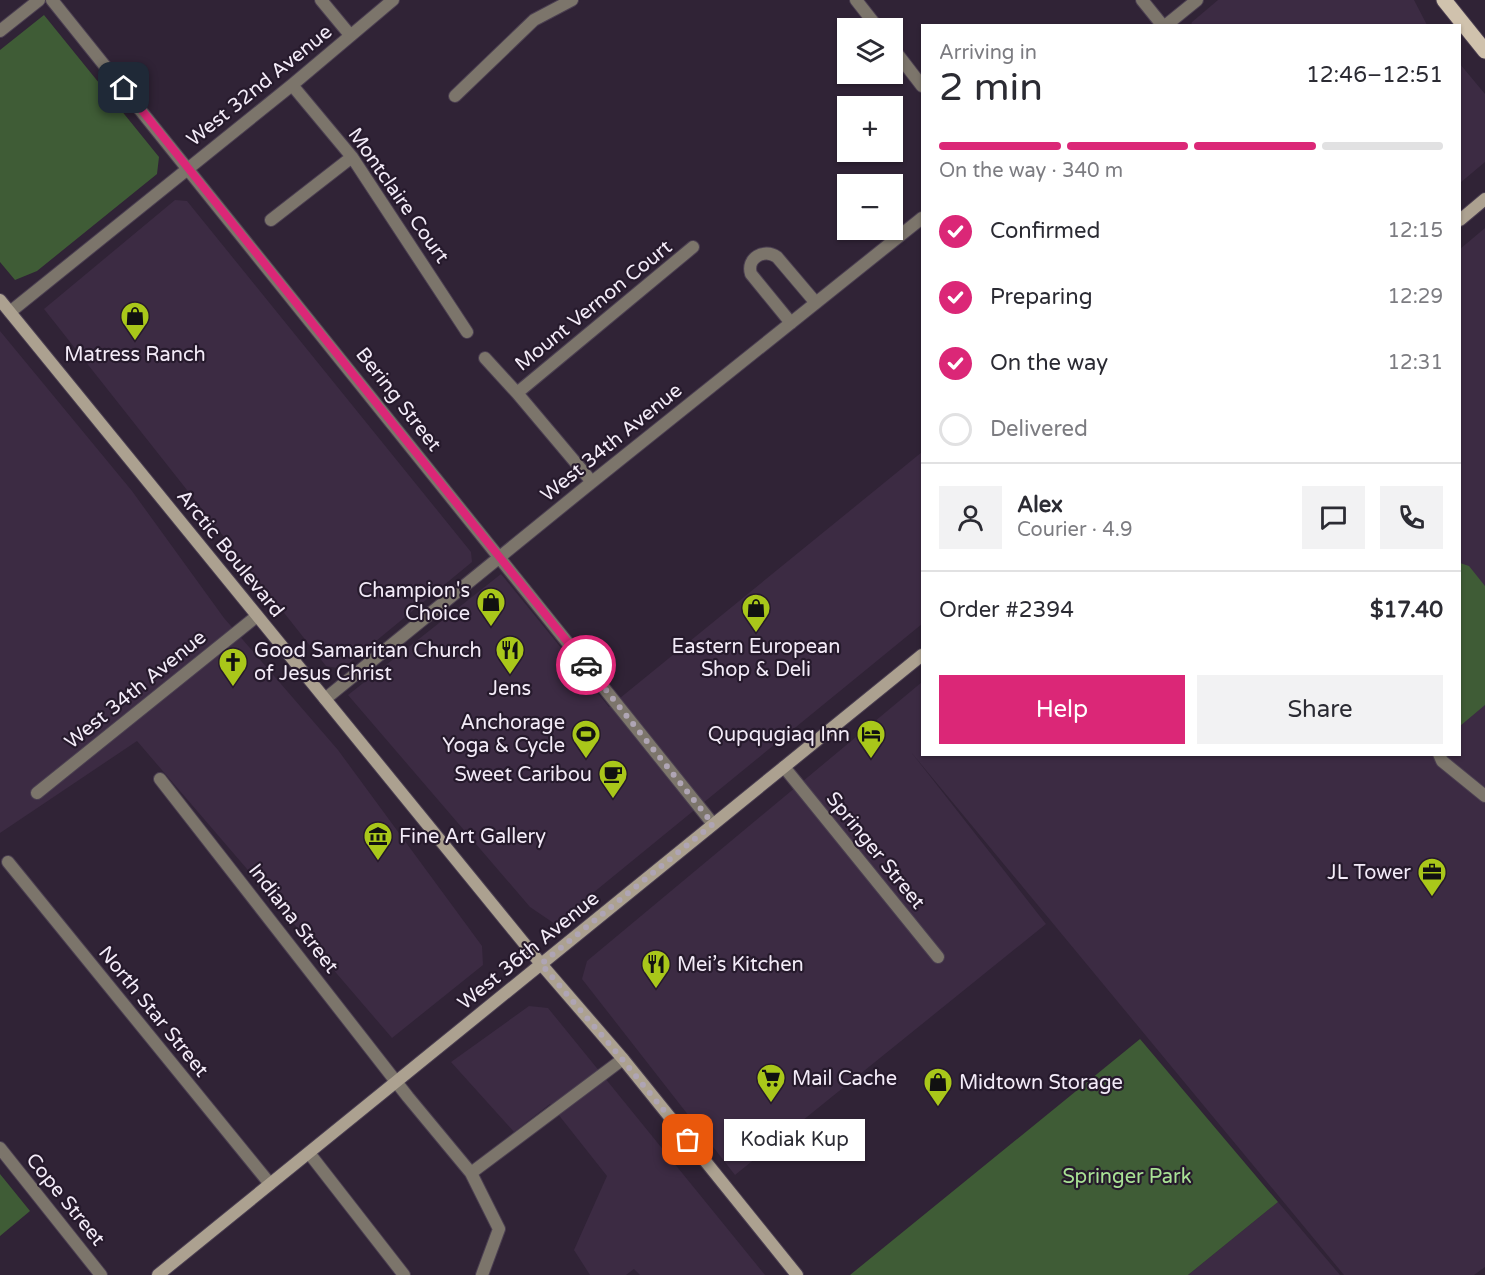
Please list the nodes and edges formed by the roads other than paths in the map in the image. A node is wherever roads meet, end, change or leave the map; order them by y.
1 (39, 0) edge
2 (52, 0) edge
3 (321, 0) edge
4 (393, 0) edge
5 (572, 0) edge
6 (856, 0) edge
7 (1142, 0) edge
8 (1197, 0) edge
9 (1444, 0) edge
10 (870, 18) edge
11 (1162, 24) edge
12 (1167, 24) edge
13 (0, 31) edge
14 (350, 35) junction
15 (1485, 51) edge
16 (903, 61) edge
17 (292, 85) junction
18 (921, 85) edge
19 (455, 96) dead end
20 (352, 157) junction
21 (188, 168) junction
22 (1485, 199) edge
23 (921, 219) edge
24 (1461, 219) edge
25 (271, 220) dead end
26 (693, 247) dead end
27 (0, 300) edge
28 (816, 303) junction
29 (9, 312) junction
30 (791, 323) junction
31 (467, 332) dead end
32 (485, 358) dead end
33 (517, 393) junction
34 (592, 482) junction
35 (500, 558) junction
36 (257, 616) junction
37 (921, 656) edge
38 (325, 699) junction
39 (1440, 756) edge
40 (784, 767) junction
41 (160, 779) dead end
42 (37, 793) dead end
43 (1485, 796) edge
44 (713, 824) junction
45 (8, 862) dead end
46 (938, 957) dead end
47 (541, 964) junction
48 (622, 1059) junction
49 (397, 1081) junction
50 (0, 1148) edge
51 (309, 1153) junction
52 (471, 1173) junction
53 (270, 1184) junction
54 (101, 1275) edge
55 (158, 1275) edge
56 (404, 1275) edge
57 (482, 1275) edge
58 (797, 1275) edge

1 - 13 street
2 - 21 street, Bering Street
3 - 14 street
4 - 14 street, West 32nd Avenue
5 - 19 street
6 - 10 street
7 - 11 street
8 - 12 street
9 - 15 main road
14 - 17 street, West 32nd Avenue
16 - 18 street
17 - 20 street, Montclaire Court
17 - 21 street, West 32nd Avenue
20 - 25 street
20 - 31 street, Montclaire Court
21 - 29 street, West 32nd Avenue
21 - 35 street, Bering Street
22 - 24 main road
23 - 28 street, West 34th Avenue
26 - 33 street, Mount Vernon Court
27 - 29 main road, Arctic Boulevard
28 - 30 street, West 34th Avenue
28 - 30 street
29 - 36 main road, Arctic Boulevard
30 - 34 street, West 34th Avenue
32 - 33 street, Mount Vernon Court
33 - 34 street, Mount Vernon Court
34 - 35 street, West 34th Avenue
35 - 38 street, West 34th Avenue
35 - 44 street, Bering Street
36 - 38 main road, Arctic Boulevard
36 - 42 street, West 34th Avenue
37 - 40 main road, West 36th Avenue
38 - 47 main road, Arctic Boulevard
39 - 43 street
40 - 44 main road, West 36th Avenue
40 - 46 street, Springer Street
41 - 49 street, Indiana Street
44 - 47 main road, West 36th Avenue
45 - 53 street, North Star Street
47 - 48 main road, Arctic Boulevard
47 - 49 main road, West 36th Avenue
48 - 52 street
48 - 58 main road, Arctic Boulevard
49 - 51 main road, West 36th Avenue
49 - 52 street, Indiana Street
50 - 54 street, Cope Street
51 - 53 main road, West 36th Avenue
51 - 56 street
52 - 57 street, Indiana Street
53 - 55 main road, West 36th Avenue

